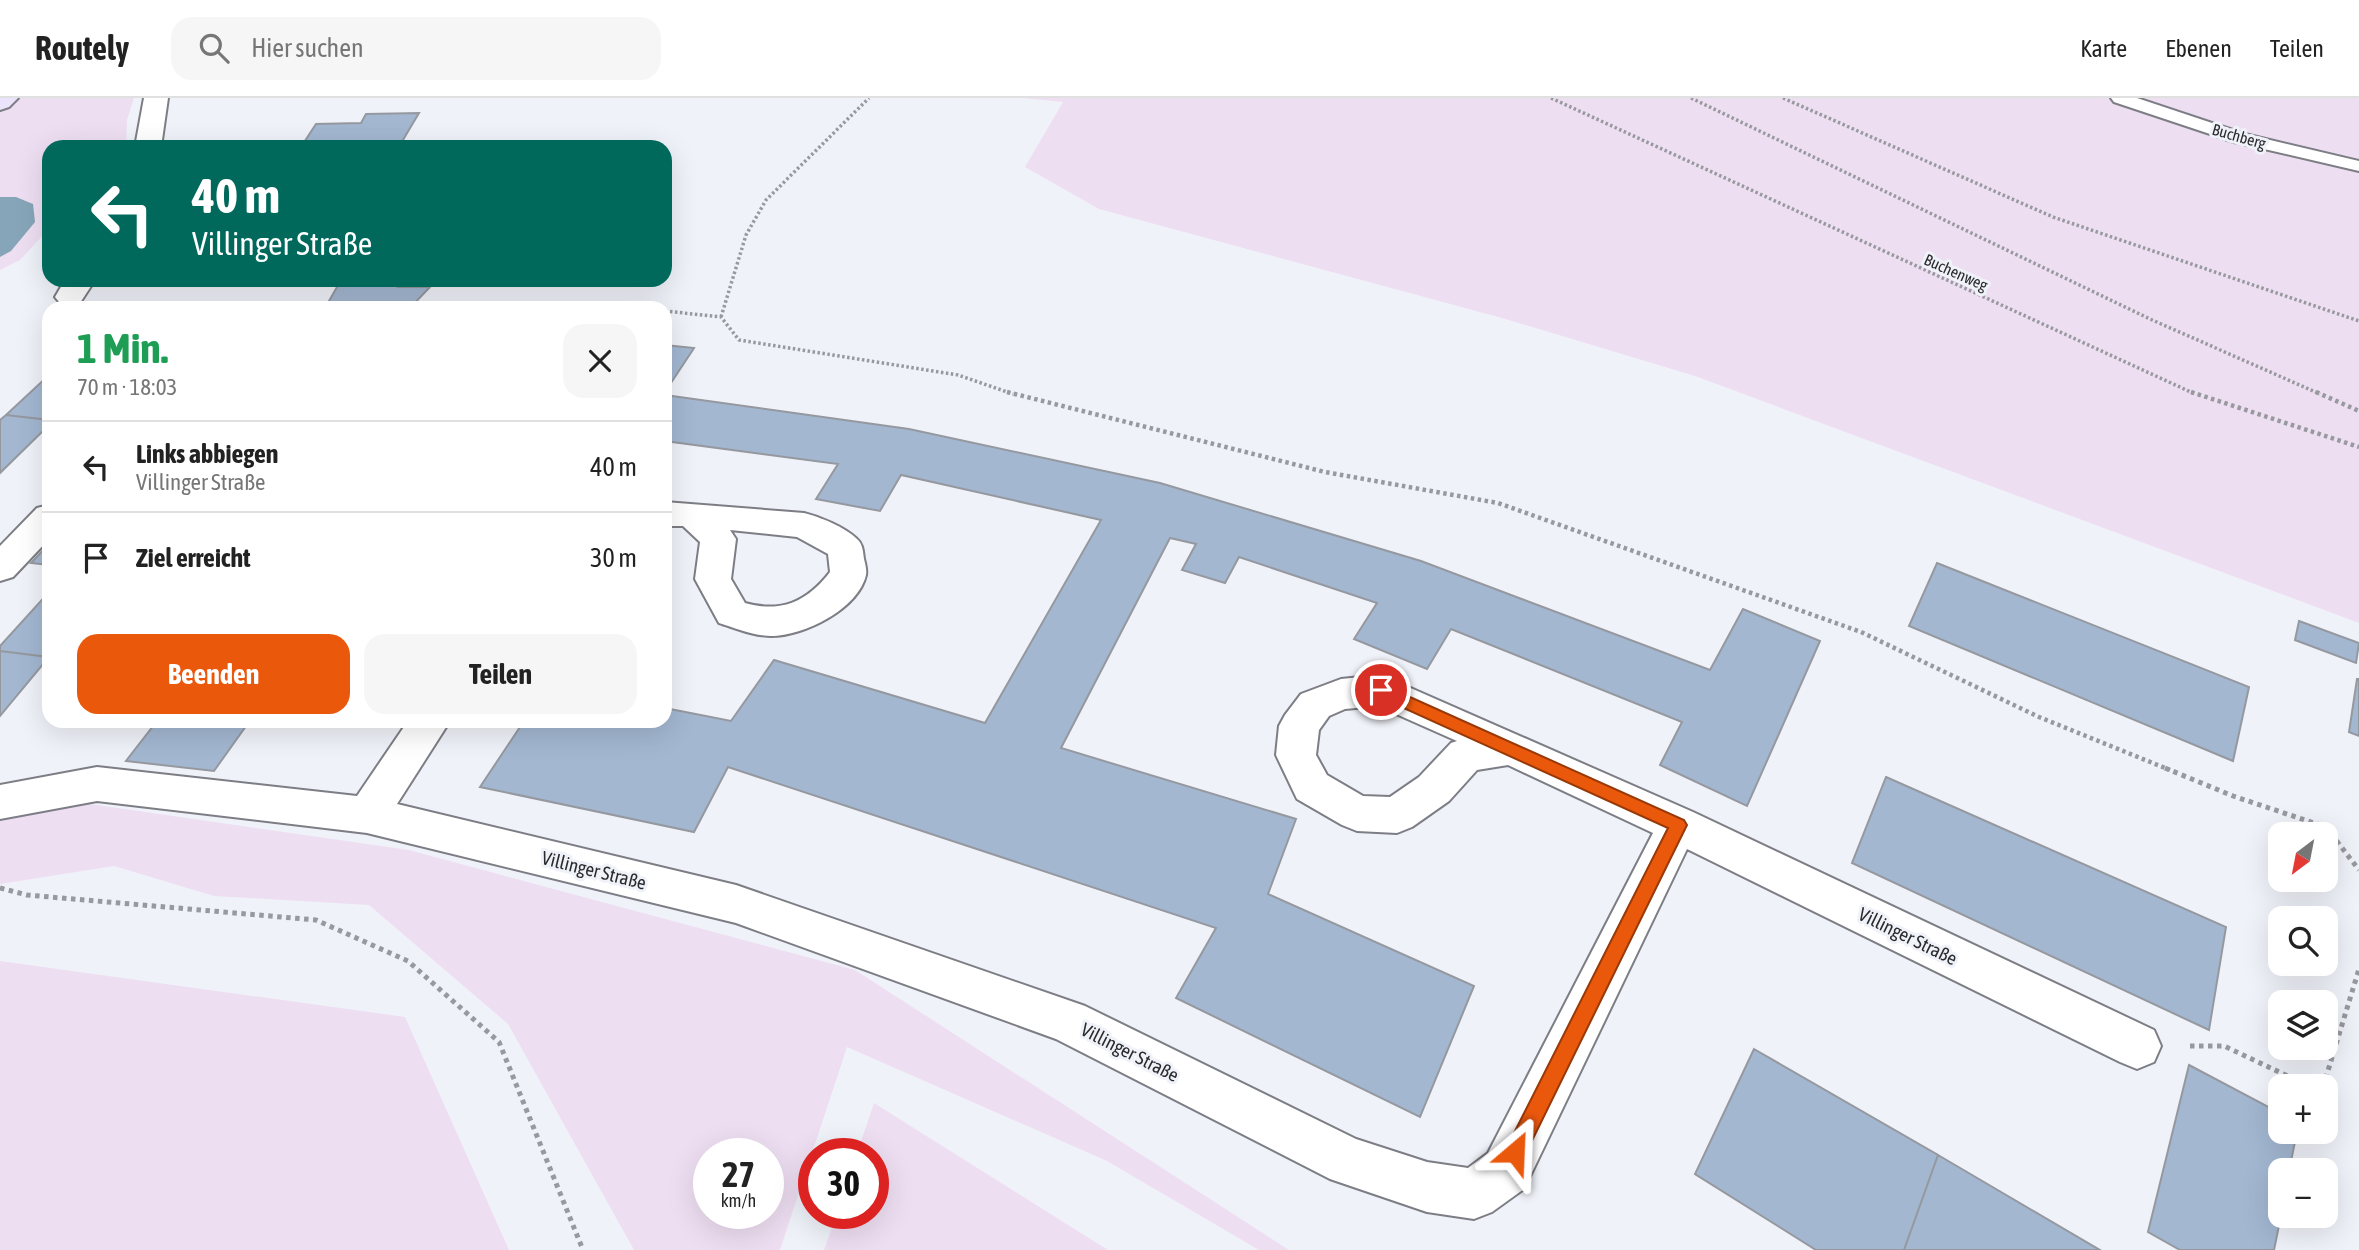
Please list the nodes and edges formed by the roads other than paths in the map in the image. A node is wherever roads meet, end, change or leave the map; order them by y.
1 (6, 98) edge
2 (156, 98) edge
3 (2120, 98) edge
4 (0, 102) edge
5 (149, 140) edge
6 (2359, 166) edge
7 (42, 524) edge
8 (0, 568) edge
9 (425, 728) edge
10 (1511, 748) dead end
11 (0, 802) edge
12 (367, 816) junction
13 (1678, 825) junction
14 (2137, 1046) road end

1 - 4 main road
2 - 5 street
3 - 6 lane, Buchberg
7 - 8 street
9 - 12 street
10 - 13 street, Villinger Straße
11 - 12 street, Villinger Straße
12 - 13 street, Villinger Straße
13 - 14 street, Villinger Straße

